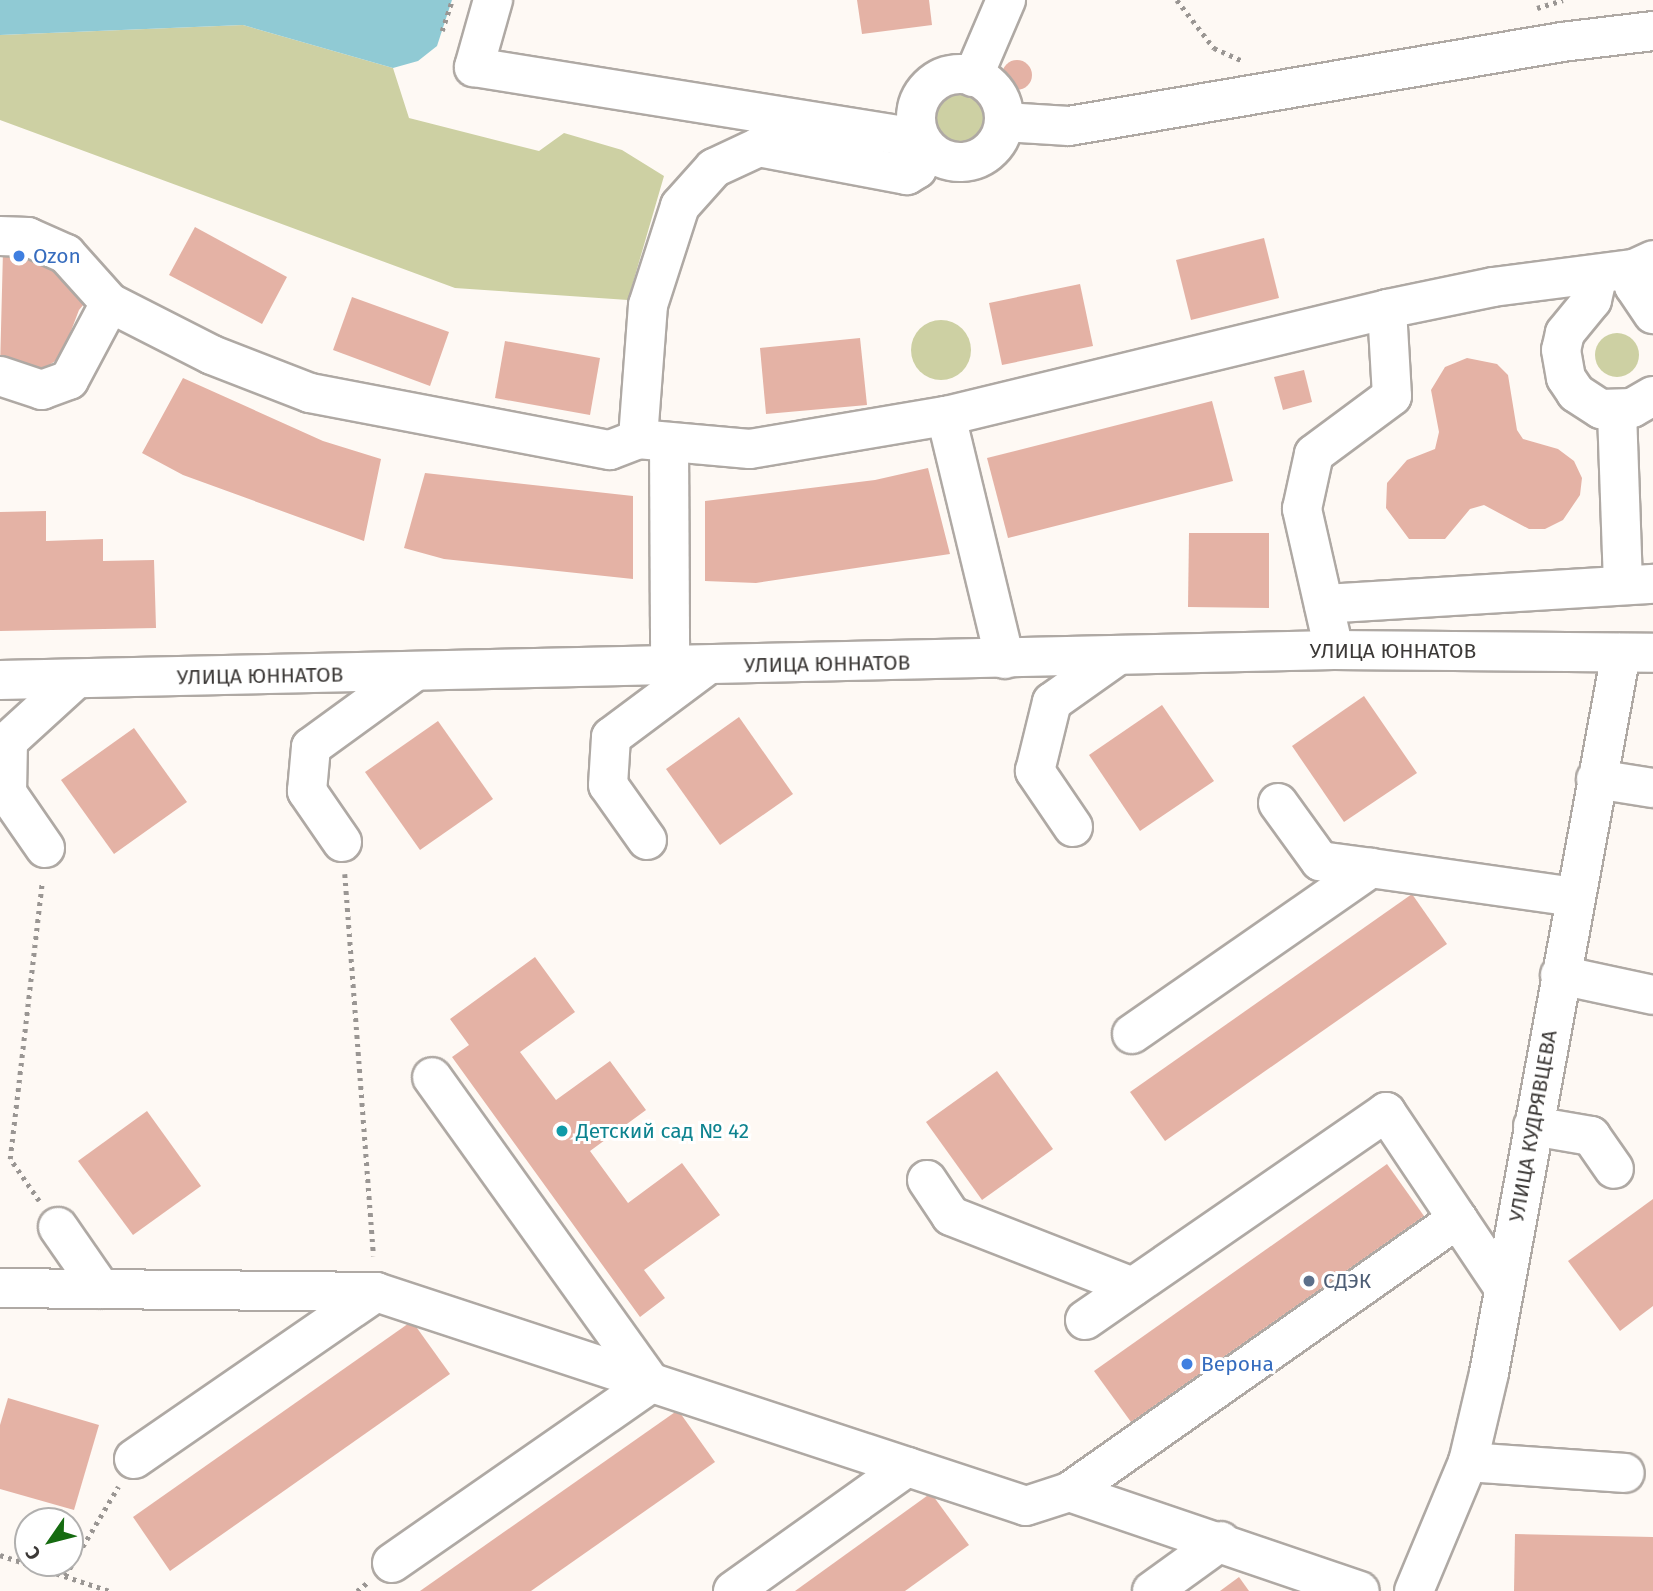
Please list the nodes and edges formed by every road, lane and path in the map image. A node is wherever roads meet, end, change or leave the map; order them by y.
1 (452, 0) edge
2 (493, 0) edge
3 (1006, 0) edge
4 (1177, 0) edge
5 (1563, 0) edge
6 (1528, 11) dead end
7 (442, 31) dead end
8 (1653, 31) edge
9 (1248, 63) dead end
10 (973, 77) junction
11 (1004, 122) junction
12 (915, 136) junction
13 (0, 236) edge
14 (1628, 267) edge
15 (110, 303) junction
16 (1387, 309) junction
17 (1653, 314) edge
18 (0, 376) edge
19 (1653, 397) edge
20 (1618, 412) junction
21 (946, 416) junction
22 (654, 440) junction
23 (1638, 584) edge
24 (1324, 604) junction
25 (1334, 650) junction
26 (1637, 653) edge
27 (1117, 656) junction
28 (1005, 659) junction
29 (687, 667) junction
30 (413, 674) junction
31 (76, 679) junction
32 (0, 680) edge
33 (1596, 779) junction
34 (1653, 788) edge
35 (1278, 803) dead end
36 (1073, 827) dead end
37 (647, 840) dead end
38 (342, 842) joint
39 (45, 848) joint
40 (1371, 868) junction
41 (1574, 897) junction
42 (1560, 975) junction
43 (1653, 995) edge
44 (1132, 1034) dead end
45 (432, 1077) dead end
46 (1533, 1126) junction
47 (1614, 1169) dead end
48 (926, 1180) dead end
49 (1458, 1219) junction
50 (58, 1227) joint
51 (1133, 1287) junction
52 (0, 1288) edge
53 (1504, 1288) junction
54 (101, 1289) junction
55 (376, 1292) junction
56 (1086, 1320) dead end
57 (651, 1383) junction
58 (134, 1459) joint
59 (1468, 1462) junction
60 (907, 1467) junction
61 (1625, 1474) dead end
62 (1069, 1492) junction
63 (1221, 1541) junction
64 (84, 1544) edge
65 (391, 1563) dead end
66 (68, 1577) edge
67 (110, 1591) edge
68 (733, 1591) edge
69 (1152, 1591) edge
70 (1360, 1591) edge
71 (1414, 1591) edge

1 - 7 path
2 - 12 street
3 - 10 street
4 - 9 path
5 - 6 path
8 - 11 street
10 - 11 street
10 - 12 street
11 - 12 street
12 - 22 street
13 - 15 street
14 - 16 street
14 - 17 street
14 - 20 street
15 - 18 street
15 - 22 street
16 - 21 street
16 - 24 street
19 - 20 street
20 - 23 street
21 - 22 street
21 - 28 street
22 - 29 street
23 - 24 street
24 - 25 street
25 - 26 street, УЛИЦА ЮННАТОВ
25 - 27 street, УЛИЦА ЮННАТОВ
26 - 33 street, УЛИЦА КУДРЯВЦЕВА
27 - 28 street, УЛИЦА ЮННАТОВ
27 - 36 street
28 - 29 street, УЛИЦА ЮННАТОВ
29 - 30 street, УЛИЦА ЮННАТОВ
29 - 37 street
30 - 31 street, УЛИЦА ЮННАТОВ
30 - 38 street
31 - 32 street, УЛИЦА ЮННАТОВ
31 - 39 street
33 - 34 street
33 - 41 street, УЛИЦА КУДРЯВЦЕВА
35 - 40 street
38 - 55 path
39 - 50 path
40 - 41 street
40 - 44 street
41 - 42 street, УЛИЦА КУДРЯВЦЕВА
42 - 43 street
42 - 46 street, УЛИЦА КУДРЯВЦЕВА
45 - 57 street
46 - 47 street
46 - 53 street, УЛИЦА КУДРЯВЦЕВА
48 - 51 street
49 - 51 street
49 - 53 street
49 - 62 street
50 - 54 street
51 - 56 street
52 - 54 street
53 - 59 street, УЛИЦА КУДРЯВЦЕВА
54 - 55 street
55 - 57 street
55 - 58 street
57 - 60 street
57 - 65 street
58 - 64 path
59 - 61 street
59 - 71 street, УЛИЦА КУДРЯВЦЕВА
60 - 62 street
60 - 68 street
62 - 63 street
63 - 69 street
63 - 70 street
66 - 67 path

